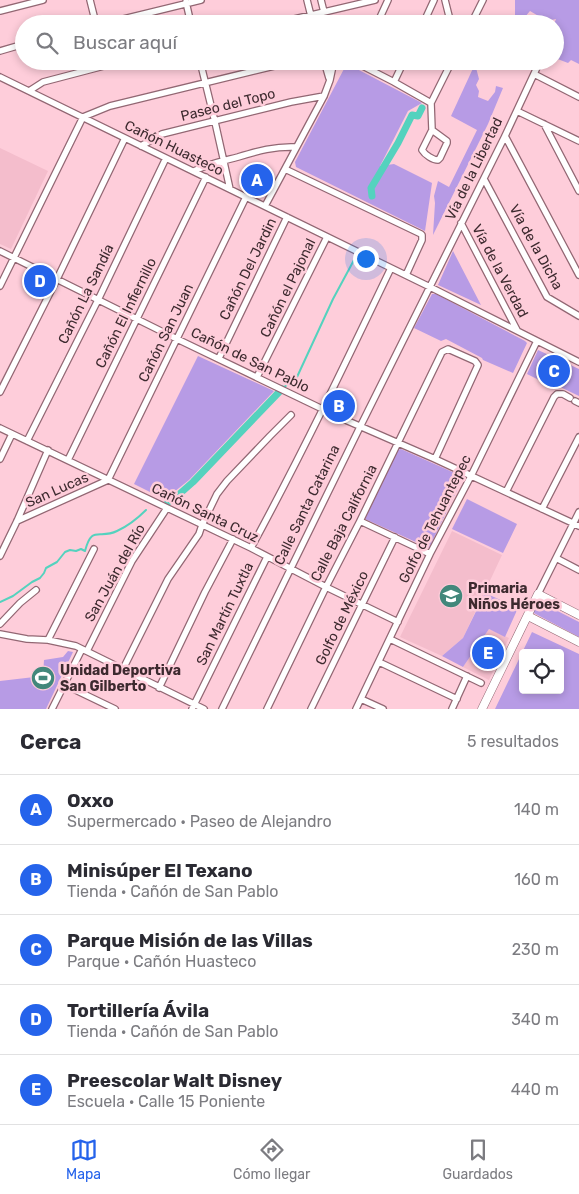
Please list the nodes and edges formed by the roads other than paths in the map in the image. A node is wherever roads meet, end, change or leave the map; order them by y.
1 (43, 0) edge
2 (90, 0) edge
3 (201, 0) edge
4 (307, 0) edge
5 (321, 0) edge
6 (375, 0) edge
7 (388, 0) edge
8 (434, 0) edge
9 (444, 0) edge
10 (483, 0) edge
11 (363, 1) edge
12 (186, 2) edge
13 (0, 11) edge
14 (324, 11) junction
15 (94, 15) edge
16 (137, 15) edge
17 (189, 15) edge
18 (311, 15) joint
19 (325, 15) edge
20 (381, 15) edge
21 (427, 15) edge
22 (448, 15) edge
23 (476, 15) edge
24 (15, 46) edge
25 (0, 50) edge
26 (89, 70) edge
27 (202, 70) edge
28 (259, 70) edge
29 (327, 70) edge
30 (332, 70) edge
31 (372, 70) edge
32 (400, 70) edge
33 (448, 70) edge
34 (536, 70) edge
35 (534, 74) junction
36 (1, 80) edge
37 (330, 80) junction
38 (394, 82) junction
39 (206, 83) junction
40 (29, 91) junction
41 (324, 96) junction
42 (579, 96) edge
43 (431, 103) junction
44 (517, 111) junction
45 (83, 117) junction
46 (216, 122) junction
47 (544, 124) junction
48 (432, 130) junction
49 (505, 136) junction
50 (124, 138) junction
51 (579, 141) edge
52 (141, 146) junction
53 (296, 147) junction
54 (166, 158) junction
55 (224, 160) junction
56 (285, 168) junction
57 (194, 171) junction
58 (206, 178) junction
59 (484, 179) junction
60 (230, 190) junction
61 (579, 191) edge
62 (246, 197) junction
63 (265, 206) junction
64 (287, 217) junction
65 (461, 224) junction
66 (327, 236) junction
67 (0, 251) edge
68 (14, 258) junction
69 (391, 268) junction
70 (406, 275) junction
71 (579, 275) edge
72 (57, 279) junction
73 (0, 286) edge
74 (430, 287) junction
75 (98, 300) junction
76 (579, 316) edge
77 (137, 319) junction
78 (518, 331) junction
79 (176, 339) junction
80 (537, 341) junction
81 (218, 358) junction
82 (578, 359) edge
83 (257, 378) junction
84 (0, 392) edge
85 (575, 401) edge
86 (323, 408) junction
87 (291, 415) dead end
88 (360, 427) junction
89 (0, 428) edge
90 (12, 434) junction
91 (579, 437) edge
92 (27, 441) junction
93 (398, 442) junction
94 (48, 450) junction
95 (0, 459) edge
96 (435, 459) junction
97 (68, 460) junction
98 (471, 476) junction
99 (108, 480) junction
100 (506, 492) junction
101 (167, 508) junction
102 (542, 509) junction
103 (579, 512) edge
104 (360, 521) junction
105 (17, 522) junction
106 (202, 525) junction
107 (576, 525) edge
108 (395, 537) junction
109 (233, 540) junction
110 (251, 548) junction
111 (94, 549) dead end
112 (430, 554) junction
113 (0, 556) edge
114 (268, 557) junction
115 (556, 558) junction
116 (290, 569) junction
117 (579, 570) edge
118 (326, 587) junction
119 (36, 590) dead end
120 (538, 594) junction
121 (363, 605) junction
122 (579, 615) edge
123 (528, 616) junction
124 (398, 622) junction
125 (0, 624) edge
126 (0, 634) edge
127 (390, 639) junction
128 (48, 640) junction
129 (579, 642) edge
130 (84, 650) junction
131 (379, 662) junction
132 (123, 669) junction
133 (467, 676) junction
134 (481, 683) dead end
135 (64, 685) junction
136 (160, 688) junction
137 (361, 699) junction
138 (457, 700) junction
139 (193, 707) edge
140 (52, 709) edge
141 (115, 709) edge
142 (204, 709) edge
143 (222, 709) edge
144 (267, 709) edge
145 (311, 709) edge
146 (356, 709) edge
147 (383, 709) edge
148 (452, 709) edge
149 (482, 709) edge

1 - 13 street
2 - 15 street
3 - 12 street
4 - 18 street
5 - 14 street
6 - 11 street
7 - 20 street
8 - 21 street
9 - 22 street
10 - 23 street
11 - 14 street
12 - 16 street
12 - 17 street
14 - 18 street
14 - 19 street
24 - 25 street
26 - 40 street
27 - 39 street
28 - 39 street
29 - 37 street
30 - 37 street
31 - 38 street
32 - 38 street
33 - 43 street
34 - 35 street, Vía de la Libertad
35 - 42 street
35 - 44 street, Vía de la Libertad
36 - 40 street, Cañón Huasteco
37 - 41 street
38 - 43 street
39 - 45 street
39 - 46 street
40 - 45 street, Cañón Huasteco
41 - 46 street, Paseo del Topo
41 - 53 street
43 - 48 street
44 - 47 street
44 - 49 street, Vía de la Libertad
45 - 50 street, Cañón Huasteco
45 - 68 street
46 - 52 street, Paseo del Topo
46 - 55 street
47 - 51 street
47 - 61 street
48 - 48 street
49 - 59 street, Vía de la Libertad
49 - 71 street
50 - 52 street, Cañón Huasteco
50 - 72 street
52 - 54 street, Cañón Huasteco
53 - 55 street
53 - 56 street
54 - 57 street, Cañón Huasteco
54 - 75 street, Cañón La Sandía
55 - 57 street
55 - 60 street
56 - 63 street
56 - 70 street
57 - 58 street, Cañón Huasteco
58 - 60 street, Cañón Huasteco
58 - 77 street, Cañón El Infiernillo
59 - 65 street, Vía de la Libertad
59 - 76 street, Vía de la Dicha
60 - 62 street, Cañón Huasteco
62 - 63 street, Cañón Huasteco
62 - 79 street, Cañón San Juan
63 - 64 street, Cañón Huasteco
64 - 66 street, Cañón Huasteco
64 - 81 street, Cañón Del Jardin
65 - 74 street, Vía de la Libertad
65 - 78 street, Vía de la Verdad
66 - 69 street, Cañón Huasteco
66 - 83 street, Cañón el Pajonal
67 - 68 street, Cañón de San Pablo
68 - 72 street, Cañón de San Pablo
68 - 73 street
69 - 70 street, Cañón Huasteco
69 - 86 street
70 - 74 street, Cañón Huasteco
72 - 75 street, Cañón de San Pablo
72 - 84 street
74 - 78 street, Cañón Huasteco
74 - 88 street, Calle Santa Catarina
75 - 77 street, Cañón de San Pablo
75 - 92 street, Cañón La Sandía
77 - 79 street, Cañón de San Pablo
77 - 97 street, Cañón El Infiernillo
78 - 80 street, Cañón Huasteco
79 - 81 street, Cañón de San Pablo
79 - 99 street, Cañón San Juan
80 - 82 street, Cañón Huasteco
80 - 98 street, Golfo de Tehuantepec
81 - 83 street, Cañón de San Pablo
83 - 86 street, Cañón de San Pablo
85 - 100 street
86 - 88 street, Cañón de San Pablo
86 - 110 street
87 - 106 street
88 - 93 street, Cañón de San Pablo
88 - 116 street, Calle Santa Catarina
89 - 90 street, Cañón Santa Cruz
90 - 92 street, Cañón Santa Cruz
90 - 95 street
91 - 102 street
92 - 94 street, Cañón Santa Cruz
93 - 96 street, Cañón de San Pablo
93 - 96 street, Calle Baja California
93 - 104 street, Calle Baja California
94 - 97 street, Cañón Santa Cruz
94 - 105 street
96 - 98 street, Cañón de San Pablo
97 - 99 street, Cañón Santa Cruz
98 - 100 street, Cañón de San Pablo
98 - 112 street, Golfo de Tehuantepec
99 - 101 street, Cañón Santa Cruz
99 - 105 street, San Lucas
100 - 102 street, Cañón de San Pablo
101 - 106 street, Cañón Santa Cruz
101 - 130 street, San Juán del Río
102 - 107 street, Cañón de San Pablo
103 - 107 street
104 - 108 street
104 - 118 street, Calle Baja California
105 - 113 street
106 - 109 street, Cañón Santa Cruz
106 - 132 street
107 - 115 street
108 - 112 street
108 - 121 street, Golfo de México
109 - 110 street, Cañón Santa Cruz
109 - 136 street
110 - 114 street, Cañón Santa Cruz
111 - 128 street
112 - 124 street, Golfo de Tehuantepec
114 - 116 street, Cañón Santa Cruz
114 - 139 street, San Martín Tuxtla
115 - 117 street
115 - 120 street
116 - 118 street, Cañón Santa Cruz
116 - 143 street, Calle Santa Catarina
118 - 121 street, Cañón Santa Cruz
118 - 144 street, Calle Baja California
119 - 125 street
120 - 122 street
120 - 123 street
121 - 124 street, Cañón Santa Cruz
121 - 145 street, Golfo de México
123 - 129 street
123 - 149 street
124 - 127 street, Golfo de Tehuantepec
126 - 128 street
127 - 131 street, Golfo de Tehuantepec
127 - 133 street
128 - 130 street
130 - 132 street
130 - 135 street, San Juán del Río
131 - 137 street, Golfo de Tehuantepec
131 - 138 street
132 - 136 street
133 - 134 street
133 - 138 street
135 - 140 street, San Juán del Río
135 - 141 street
136 - 139 street
137 - 146 street, Golfo de Tehuantepec
137 - 147 street
138 - 148 street
139 - 142 street

